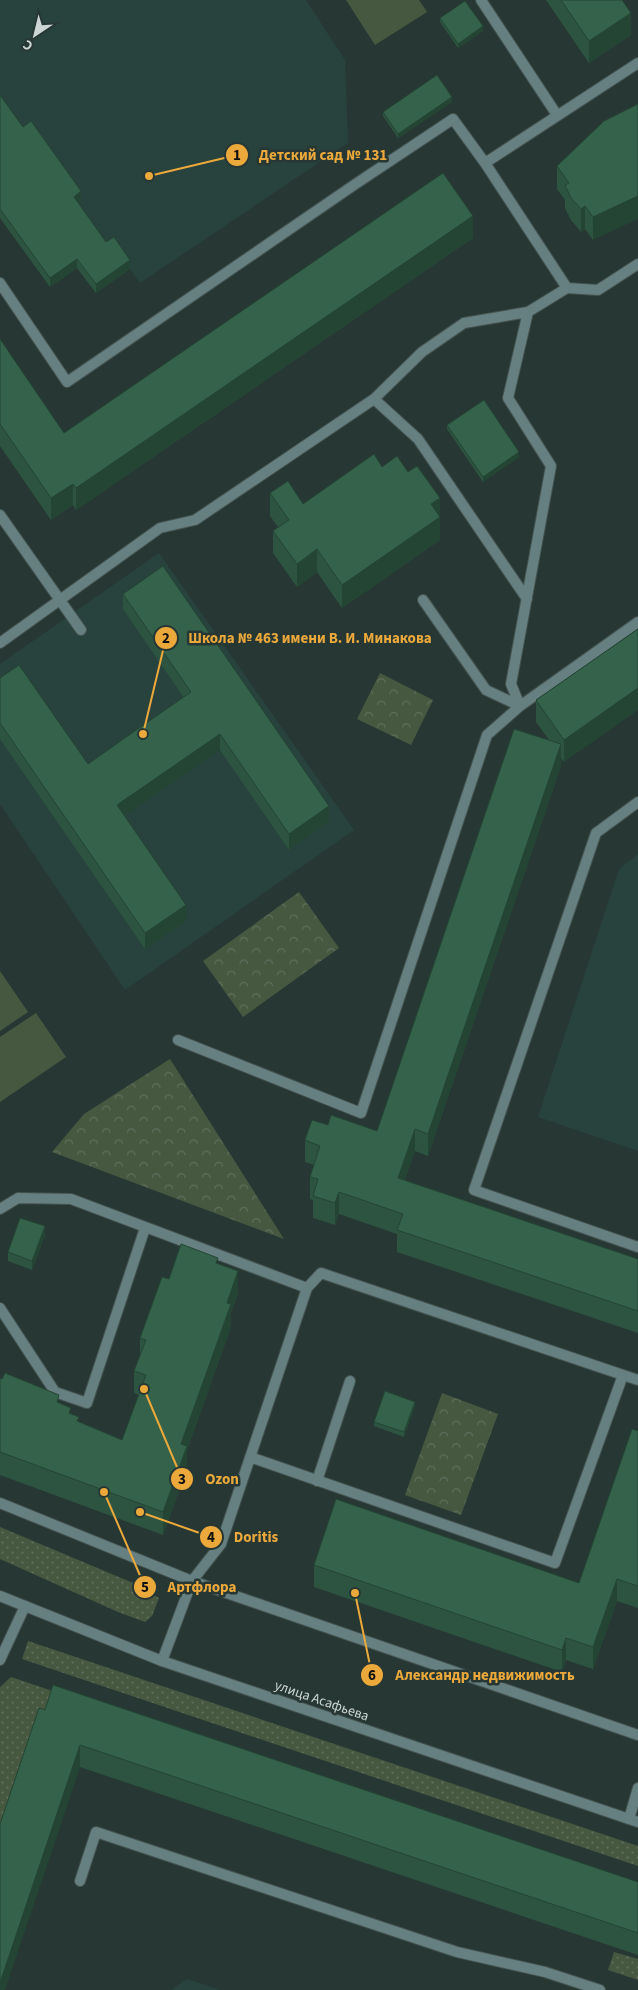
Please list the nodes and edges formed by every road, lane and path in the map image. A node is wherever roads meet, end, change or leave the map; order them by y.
1 (481, 0) edge
2 (638, 63) edge
3 (557, 115) junction
4 (485, 163) junction
5 (638, 264) edge
6 (0, 283) edge
7 (567, 288) junction
8 (528, 312) junction
9 (374, 399) junction
10 (0, 515) edge
11 (4, 528) edge
12 (528, 599) junction
13 (424, 600) dead end
14 (60, 601) junction
15 (638, 622) edge
16 (81, 630) dead end
17 (0, 643) edge
18 (520, 706) junction
19 (638, 802) edge
20 (178, 1040) dead end
21 (0, 1209) edge
22 (145, 1228) junction
23 (638, 1247) edge
24 (308, 1288) junction
25 (0, 1308) edge
26 (623, 1375) junction
27 (638, 1380) edge
28 (350, 1381) dead end
29 (250, 1457) junction
30 (317, 1481) junction
31 (0, 1503) edge
32 (192, 1581) junction
33 (0, 1596) edge
34 (25, 1606) junction
35 (0, 1660) edge
36 (162, 1661) junction
37 (638, 1735) edge
38 (638, 1788) edge
39 (634, 1820) edge
40 (80, 1881) dead end
41 (600, 1990) edge

1 - 3 street
2 - 3 street
3 - 4 street
4 - 6 street
4 - 7 street
5 - 7 street
7 - 8 street
8 - 9 street
8 - 12 street
9 - 12 street
9 - 14 street
10 - 11 street
11 - 14 street
12 - 18 street
13 - 18 street
14 - 16 street
14 - 17 street
15 - 18 street
18 - 20 street
19 - 23 street
21 - 22 street
22 - 24 street
22 - 25 street
24 - 26 street
24 - 29 street
26 - 27 street
26 - 30 street
28 - 30 street
29 - 30 street
29 - 32 street
31 - 32 street
32 - 36 street
32 - 37 street
33 - 34 street, улица Асафьева
34 - 35 street
34 - 36 street, улица Асафьева
36 - 39 street, улица Асафьева
38 - 39 street
40 - 41 street

